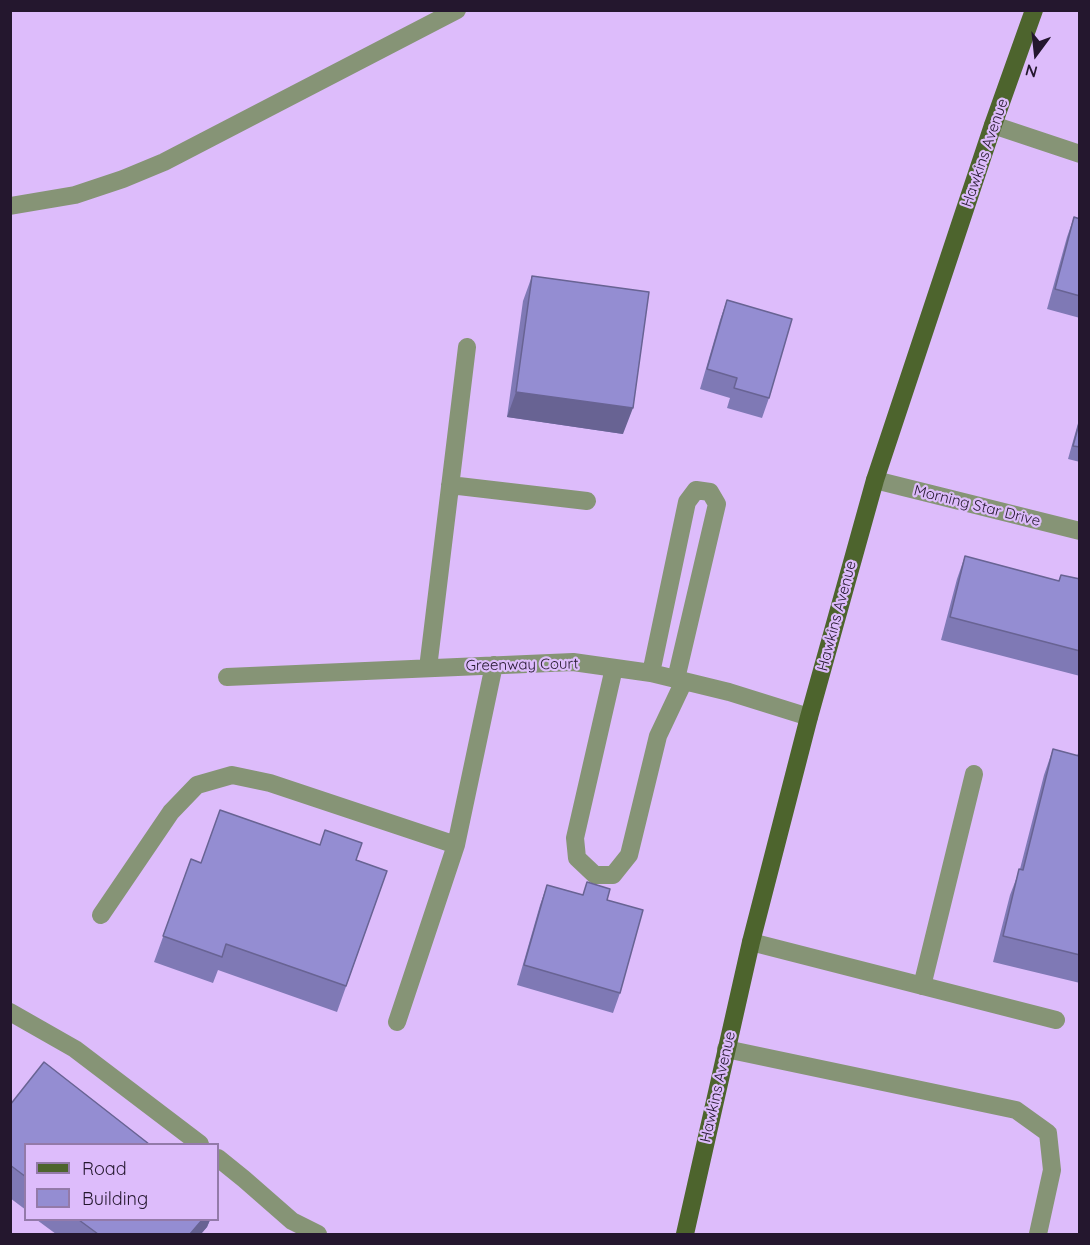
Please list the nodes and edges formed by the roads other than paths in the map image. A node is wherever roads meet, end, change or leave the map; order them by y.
1 (457, 10) edge
2 (1034, 10) edge
3 (993, 125) junction
4 (1080, 154) edge
5 (10, 206) edge
6 (467, 347) dead end
7 (875, 480) junction
8 (450, 485) junction
9 (587, 501) dead end
10 (1080, 531) edge
11 (494, 665) junction
12 (428, 668) junction
13 (614, 668) junction
14 (651, 673) junction
15 (227, 676) dead end
16 (680, 680) junction
17 (809, 717) junction
18 (974, 774) dead end
19 (456, 845) junction
20 (101, 915) dead end
21 (751, 942) junction
22 (922, 986) junction
23 (10, 1012) edge
24 (1056, 1020) dead end
25 (397, 1022) dead end
26 (726, 1049) junction
27 (199, 1143) edge
28 (219, 1159) edge
29 (318, 1234) edge
30 (685, 1234) edge
31 (1038, 1234) edge

1 - 5 street
2 - 3 main road, Hawkins Avenue
3 - 4 street
3 - 7 main road, Hawkins Avenue
6 - 8 street
7 - 10 street, Morning Star Drive
7 - 17 main road, Hawkins Avenue
8 - 9 street
8 - 12 street
11 - 12 street, Greenway Court
11 - 13 street, Greenway Court
11 - 19 street
12 - 15 street, Greenway Court
13 - 14 street, Greenway Court
13 - 16 street
14 - 16 street, Greenway Court
14 - 16 street
16 - 17 street, Greenway Court
17 - 21 main road, Hawkins Avenue
18 - 22 street
19 - 20 street
19 - 25 street
21 - 22 street
21 - 26 main road, Hawkins Avenue
22 - 24 street
23 - 27 street
26 - 30 main road, Hawkins Avenue
26 - 31 street
28 - 29 street

